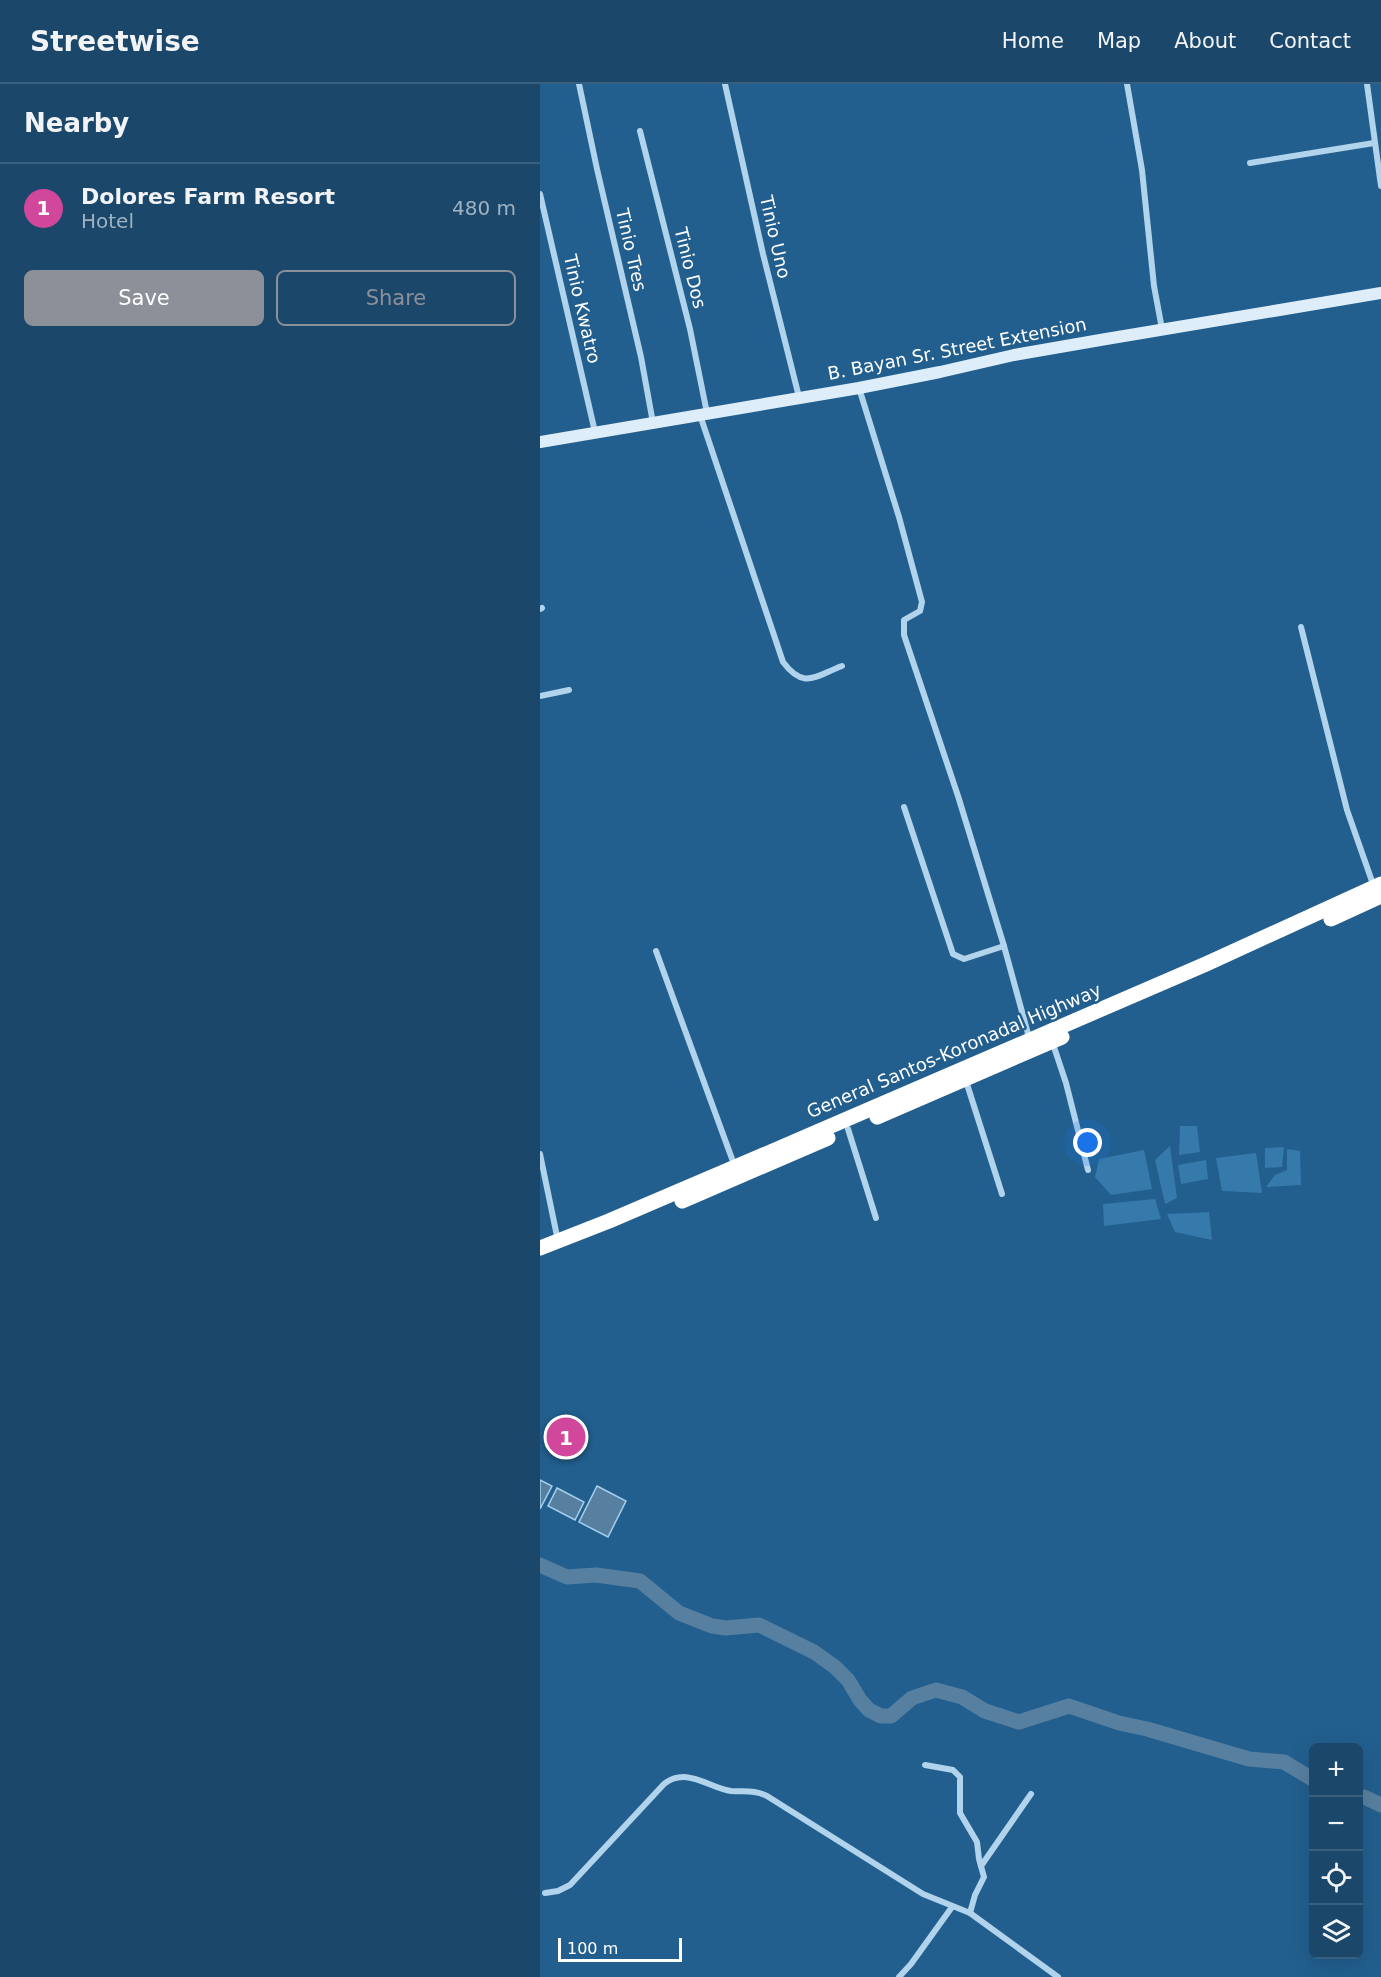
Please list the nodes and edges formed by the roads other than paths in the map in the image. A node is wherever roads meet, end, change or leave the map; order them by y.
1 (579, 84) edge
2 (724, 84) edge
3 (1127, 84) edge
4 (1367, 84) edge
5 (640, 131) dead end
6 (1374, 142) junction
7 (1250, 163) dead end
8 (1381, 186) edge
9 (540, 194) edge
10 (1381, 293) edge
11 (1162, 330) junction
12 (859, 388) junction
13 (799, 397) junction
14 (704, 413) junction
15 (653, 423) junction
16 (595, 432) junction
17 (540, 442) edge
18 (1301, 627) dead end
19 (842, 666) dead end
20 (568, 690) dead end
21 (540, 696) edge
22 (904, 807) dead end
23 (1379, 889) edge
24 (1004, 946) junction
25 (656, 951) dead end
26 (1049, 1037) junction
27 (1032, 1044) junction
28 (965, 1079) junction
29 (848, 1129) junction
30 (540, 1154) edge
31 (735, 1167) junction
32 (1088, 1170) dead end
33 (1002, 1194) dead end
34 (876, 1218) dead end
35 (611, 1226) junction
36 (558, 1242) junction
37 (540, 1248) edge
38 (540, 1258) edge
39 (925, 1765) dead end
40 (1030, 1794) dead end
41 (981, 1866) junction
42 (545, 1893) dead end
43 (951, 1907) junction
44 (970, 1913) junction
45 (899, 1977) edge
46 (1058, 1977) edge

1 - 15 street, Tinio Tres
2 - 13 street, Tinio Uno
3 - 11 street
4 - 6 street
5 - 14 street, Tinio Dos
6 - 7 street
6 - 8 street
9 - 16 street, Tinio Kwatro
10 - 11 street, B. Bayan Sr. Street Extension
11 - 12 street, B. Bayan Sr. Street Extension
12 - 13 street, B. Bayan Sr. Street Extension
12 - 24 street
13 - 14 street, B. Bayan Sr. Street Extension
14 - 15 street, B. Bayan Sr. Street Extension
14 - 19 street, Tinio Dos
15 - 16 street, B. Bayan Sr. Street Extension
16 - 17 street, B. Bayan Sr. Street Extension
18 - 23 street
20 - 21 street
22 - 24 street
23 - 26 highway, General Santos-Koronadal Highway
24 - 27 street
25 - 31 street
26 - 27 highway, General Santos-Koronadal Highway
26 - 32 street
27 - 28 highway, General Santos-Koronadal Highway
27 - 31 highway, General Santos-Koronadal Highway
28 - 29 highway, General Santos-Koronadal Highway
28 - 33 street
29 - 34 street
29 - 35 highway, General Santos-Koronadal Highway
30 - 36 street
31 - 35 highway, General Santos-Koronadal Highway
35 - 36 highway, General Santos-Koronadal Highway
35 - 38 highway, General Santos-Koronadal Highway
36 - 37 highway, General Santos-Koronadal Highway
39 - 41 street
40 - 41 street
41 - 44 street
42 - 43 street
43 - 44 street
43 - 45 street
44 - 46 street

